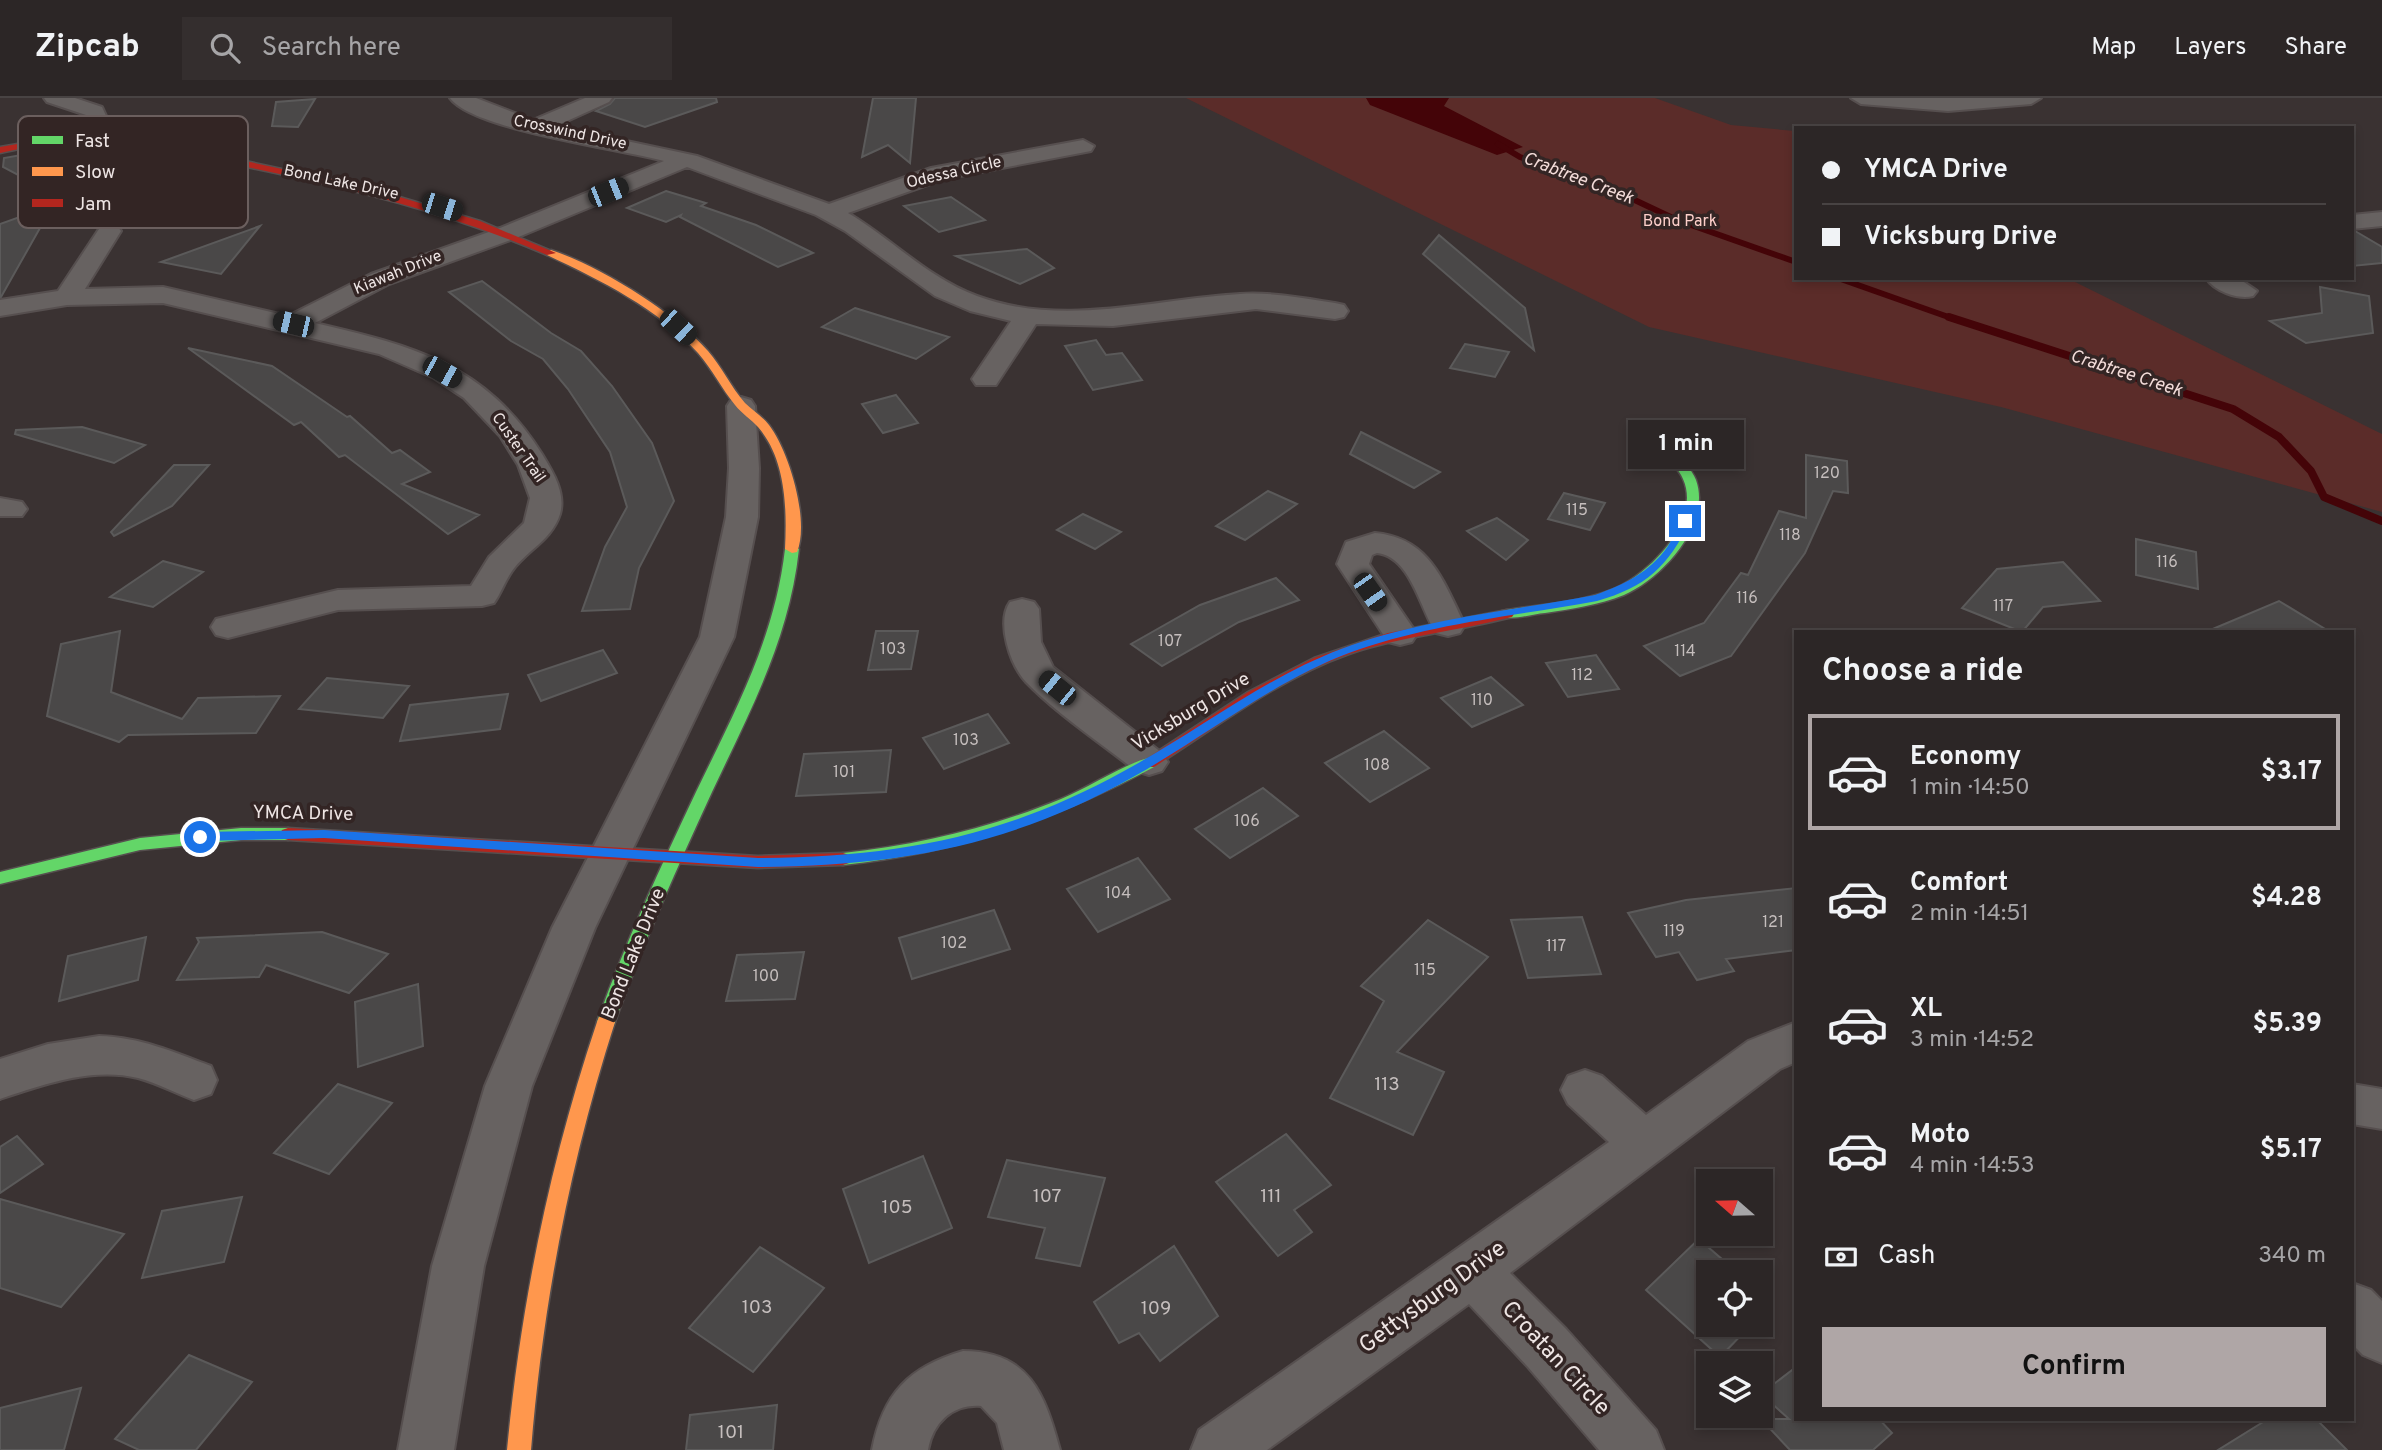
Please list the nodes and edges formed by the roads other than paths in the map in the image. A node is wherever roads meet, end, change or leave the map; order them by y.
1 (54, 98) edge
2 (101, 98) edge
3 (460, 98) edge
4 (602, 98) edge
5 (1861, 98) edge
6 (2031, 98) edge
7 (80, 104) junction
8 (96, 116) edge
9 (533, 128) junction
10 (1083, 146) dead end
11 (18, 147) edge
12 (0, 150) edge
13 (683, 161) junction
14 (248, 164) edge
15 (828, 212) junction
16 (2381, 220) edge
17 (2354, 222) edge
18 (109, 231) dead end
19 (508, 233) junction
20 (2222, 280) edge
21 (2244, 291) dead end
22 (66, 297) junction
23 (0, 308) edge
24 (1335, 311) dead end
25 (1028, 316) junction
26 (293, 324) junction
27 (986, 379) dead end
28 (741, 406) junction
29 (1669, 453) dead end
30 (1022, 609) dead end
31 (1448, 625) junction
32 (228, 627) dead end
33 (1400, 634) junction
34 (1149, 762) junction
35 (610, 854) junction
36 (675, 858) junction
37 (0, 878) edge
38 (1794, 1042) edge
39 (0, 1079) edge
40 (194, 1080) dead end
41 (1585, 1090) dead end
42 (2354, 1104) edge
43 (2382, 1109) edge
44 (1644, 1143) junction
45 (1472, 1271) junction
46 (2354, 1310) edge
47 (2382, 1336) edge
48 (426, 1450) edge
49 (519, 1450) edge
50 (900, 1450) edge
51 (1032, 1450) edge
52 (1219, 1450) edge
53 (1636, 1450) edge

1 - 7 street
2 - 7 street
3 - 9 street, Crosswind Drive
4 - 9 street
5 - 6 street
7 - 8 street
9 - 13 street, Crosswind Drive
10 - 15 street, Odessa Circle
11 - 12 street, Bond Lake Drive
13 - 15 street, Crosswind Drive
13 - 19 street, Kiawah Drive
14 - 19 street, Bond Lake Drive
15 - 25 street, Crosswind Drive
16 - 17 street
18 - 22 street
19 - 26 street, Kiawah Drive
19 - 28 street, Bond Lake Drive
20 - 21 street
22 - 23 street, Custer Trail
22 - 26 street, Custer Trail
24 - 25 street, Crosswind Drive
25 - 27 street
26 - 32 street, Custer Trail
28 - 35 street
28 - 36 street, Bond Lake Drive
29 - 31 street, Vicksburg Drive
30 - 34 street
31 - 33 street, Vicksburg Drive
31 - 33 street
33 - 34 street, Vicksburg Drive
34 - 36 street, Vicksburg Drive
35 - 36 street, Vicksburg Drive
35 - 37 street, YMCA Drive
35 - 48 street
36 - 49 street, Bond Lake Drive
38 - 44 street, Gettysburg Drive
39 - 40 street
41 - 44 street
42 - 43 street
44 - 45 street, Gettysburg Drive
45 - 52 street, Gettysburg Drive
45 - 53 street, Croatan Circle
46 - 47 street
50 - 51 street

